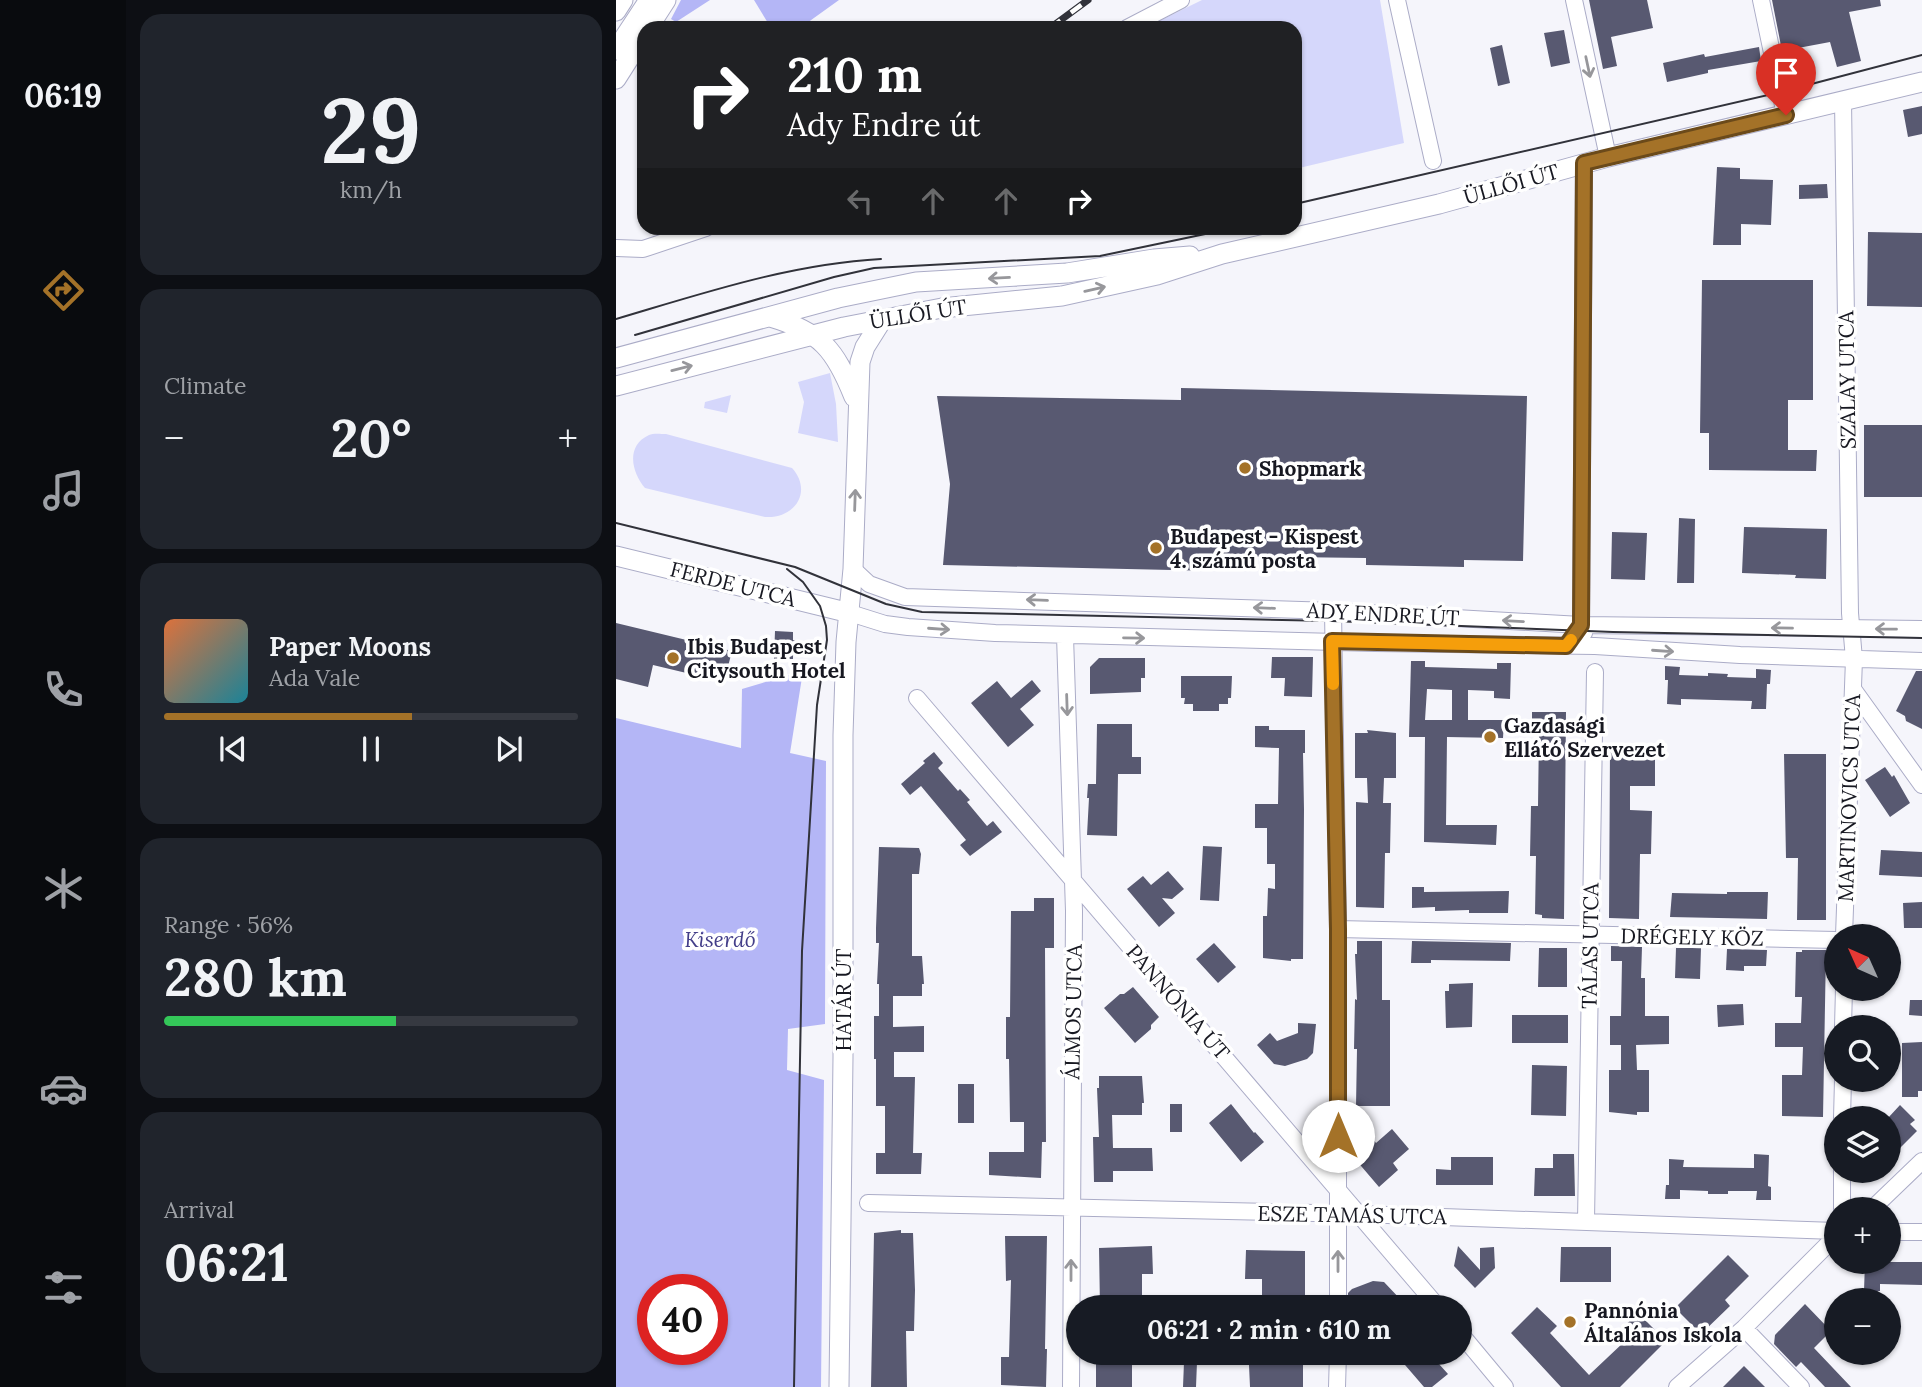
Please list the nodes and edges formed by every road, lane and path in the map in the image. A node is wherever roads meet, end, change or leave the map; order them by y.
1 (623, 0) edge
2 (649, 0) edge
3 (666, 0) edge
4 (1181, 0) edge
5 (1397, 0) edge
6 (1574, 0) edge
7 (1761, 0) edge
8 (616, 11) edge
9 (652, 21) edge
10 (1140, 21) edge
11 (637, 46) edge
12 (616, 50) edge
13 (616, 79) edge
14 (1922, 82) edge
15 (1843, 100) junction
16 (1786, 115) junction
17 (1608, 157) junction
18 (1433, 161) dead end
19 (1584, 163) junction
20 (684, 235) edge
21 (616, 248) edge
22 (1222, 254) junction
23 (769, 316) junction
24 (882, 320) junction
25 (813, 335) junction
26 (616, 358) edge
27 (616, 386) edge
28 (858, 405) junction
29 (616, 556) edge
30 (853, 569) junction
31 (1333, 611) junction
32 (850, 613) junction
33 (1581, 625) junction
34 (1850, 629) junction
35 (1922, 629) edge
36 (1065, 636) junction
37 (1332, 641) junction
38 (1566, 646) junction
39 (1595, 646) junction
40 (1854, 659) junction
41 (1922, 661) edge
42 (1595, 672) dead end
43 (1853, 689) junction
44 (917, 698) dead end
45 (1922, 785) edge
46 (1072, 880) junction
47 (1844, 924) edge
48 (1338, 929) junction
49 (1591, 935) junction
50 (1824, 940) edge
51 (1922, 1161) edge
52 (1338, 1188) junction
53 (1884, 1197) edge
54 (868, 1203) dead end
55 (1071, 1208) junction
56 (1360, 1214) junction
57 (1338, 1215) junction
58 (1586, 1221) junction
59 (1824, 1231) edge
60 (1901, 1231) edge
61 (1922, 1232) edge
62 (1824, 1248) edge
63 (1338, 1295) edge
64 (1428, 1295) edge
65 (1744, 1328) junction
66 (1472, 1347) edge
67 (1338, 1365) edge
68 (839, 1387) edge
69 (1071, 1387) edge
70 (1337, 1387) edge
71 (1505, 1387) edge
72 (1677, 1387) edge
73 (1801, 1387) edge

1 - 8 main road
2 - 12 main road
3 - 9 main road
4 - 10 street
5 - 18 street
6 -> 17 street
7 - 16 street
11 - 13 main road
14 - 15 main road, ÜLLŐI ÚT
15 - 16 main road, ÜLLŐI ÚT
15 - 34 street, SZALAY UTCA
16 - 17 main road, ÜLLŐI ÚT
17 - 19 main road, ÜLLŐI ÚT
19 - 22 main road, ÜLLŐI ÚT
19 - 33 street
20 - 21 street
22 -> 23 main road, ÜLLŐI ÚT
24 -> 22 main road, ÜLLŐI ÚT
23 - 25 main road
23 - 26 main road, ÜLLŐI ÚT
24 - 25 main road, ÜLLŐI ÚT
24 - 28 main road, HATÁR ÚT
27 -> 25 main road, ÜLLŐI ÚT
25 - 28 main road
30 -> 28 main road, HATÁR ÚT
29 - 32 main road, FERDE UTCA
31 -> 30 street, ADY ENDRE ÚT
30 - 32 main road, HATÁR ÚT
33 -> 31 street, ADY ENDRE ÚT
31 - 37 street
32 -> 36 street, ADY ENDRE ÚT
32 - 68 main road, HATÁR ÚT
34 -> 33 street, ADY ENDRE ÚT
33 - 38 street
33 - 39 street
35 -> 34 street, ADY ENDRE ÚT
34 - 40 street, SZALAY UTCA
36 -> 37 street, ADY ENDRE ÚT
36 -> 46 street, ÁLMOS UTCA
37 - 38 street, ADY ENDRE ÚT
37 - 48 street
38 - 39 street, ADY ENDRE ÚT
39 -> 40 street, ADY ENDRE ÚT
40 - 41 street, ADY ENDRE ÚT
40 - 43 street, MARTINOVICS UTCA
42 - 49 street, TÁLAS UTCA
43 - 45 street
43 - 47 street, MARTINOVICS UTCA
44 - 46 street, PANNÓNIA ÚT
46 - 52 street, PANNÓNIA ÚT
46 - 55 street, ÁLMOS UTCA
48 - 49 street, DRÉGELY KÖZ
48 - 52 street
49 - 50 street, DRÉGELY KÖZ
49 - 58 street, TÁLAS UTCA
51 - 53 street
52 - 56 street, PANNÓNIA ÚT
52 - 57 street
54 - 55 street, ESZE TAMÁS UTCA
55 - 57 street, ESZE TAMÁS UTCA
69 -> 55 street, ÁLMOS UTCA
56 - 57 street, ESZE TAMÁS UTCA
56 - 58 street, ESZE TAMÁS UTCA
56 - 64 street, PANNÓNIA ÚT
63 -> 57 street
58 - 59 street, ESZE TAMÁS UTCA
60 - 61 street
62 - 65 street
65 - 72 street
65 - 73 street
66 - 71 street
67 - 70 street

